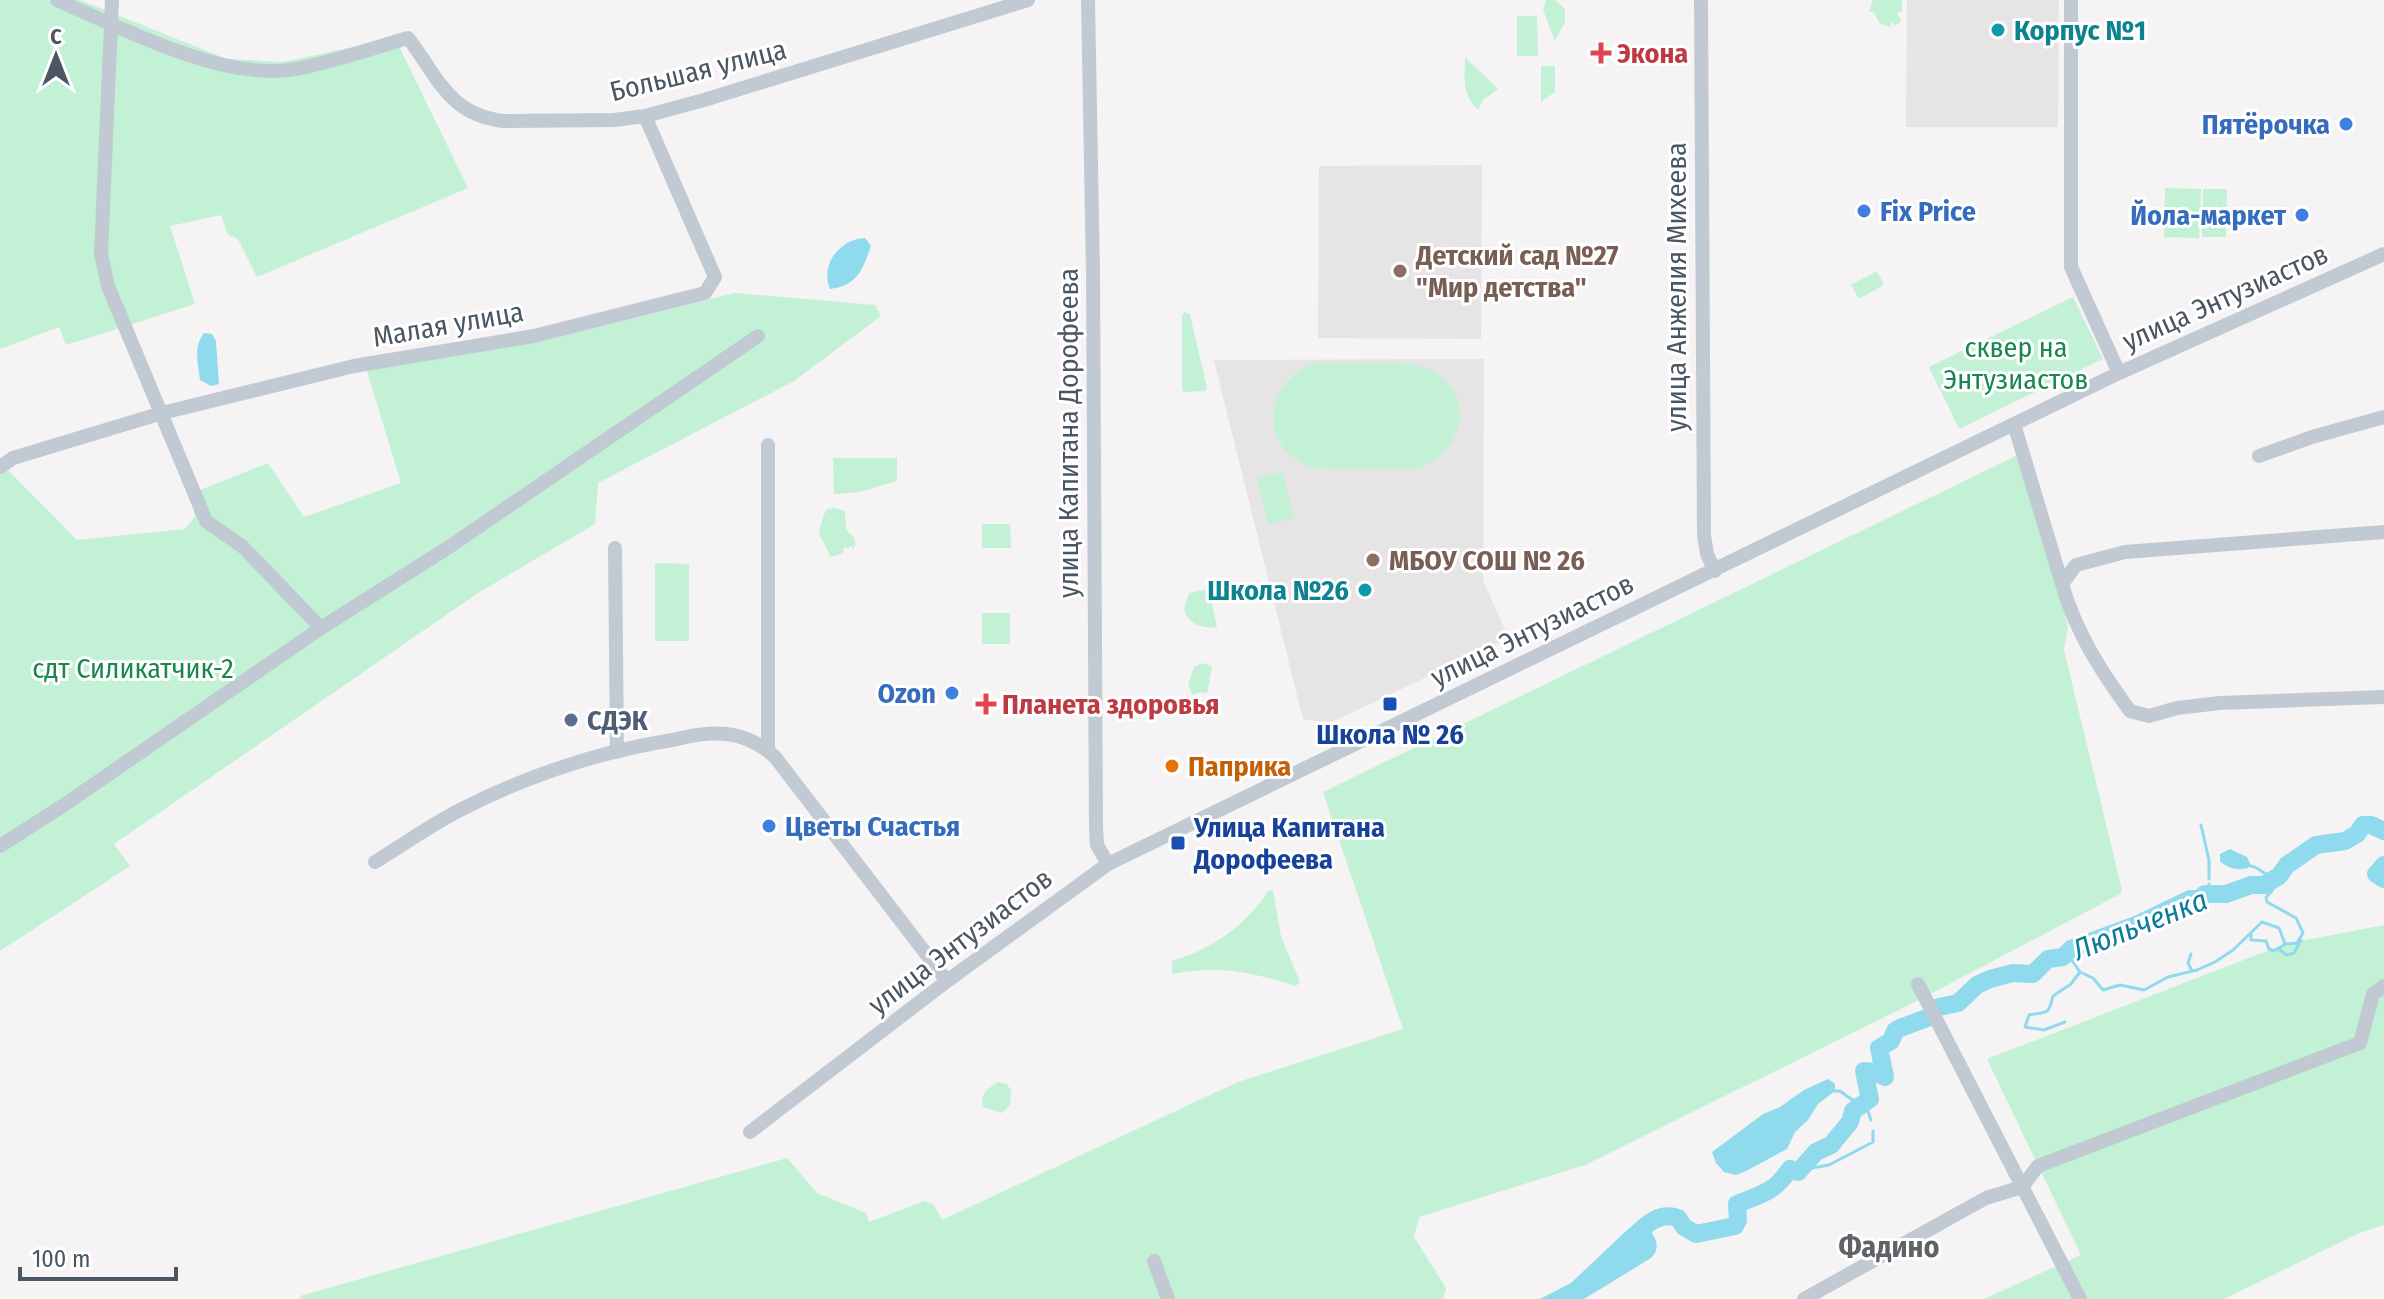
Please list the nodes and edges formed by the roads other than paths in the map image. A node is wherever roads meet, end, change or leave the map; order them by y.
1 (57, 0) edge
2 (112, 0) edge
3 (1028, 0) edge
4 (1088, 0) edge
5 (1701, 0) edge
6 (2071, 0) edge
7 (111, 24) junction
8 (645, 116) junction
9 (2384, 254) edge
10 (758, 336) dead end
11 (2119, 373) junction
12 (162, 413) junction
13 (2384, 417) edge
14 (2014, 424) junction
15 (768, 445) dead end
16 (2259, 456) dead end
17 (6, 463) edge
18 (2384, 532) edge
19 (615, 548) dead end
20 (1715, 571) junction
21 (2062, 584) junction
22 (321, 628) junction
23 (2384, 697) edge
24 (768, 751) junction
25 (617, 752) junction
26 (0, 846) edge
27 (375, 862) dead end
28 (1108, 864) junction
29 (947, 981) junction
30 (1918, 984) dead end
31 (2384, 986) edge
32 (750, 1132) dead end
33 (2022, 1187) junction
34 (1154, 1261) dead end
35 (1168, 1299) edge
36 (1804, 1299) edge
37 (2080, 1299) edge

1 - 7 street
2 - 7 street
3 - 8 street, Большая улица
4 - 28 street, улица Капитана Дорофеева
5 - 20 street, улица Анжелия Михеева
6 - 11 street
7 - 8 street, Большая улица
7 - 12 street
8 - 12 street, Малая улица
9 - 11 street, улица Энтузиастов
10 - 22 street
11 - 14 street, улица Энтузиастов
12 - 17 street, Малая улица
12 - 22 street
13 - 16 street
14 - 20 street, улица Энтузиастов
14 - 21 street
15 - 24 street
18 - 21 street
19 - 25 street
20 - 28 street, улица Энтузиастов
21 - 23 street
22 - 26 street
24 - 25 street
24 - 29 street
25 - 27 street
28 - 29 street, улица Энтузиастов
29 - 32 street, улица Энтузиастов
30 - 33 street
31 - 33 street
33 - 36 street
33 - 37 street
34 - 35 street

